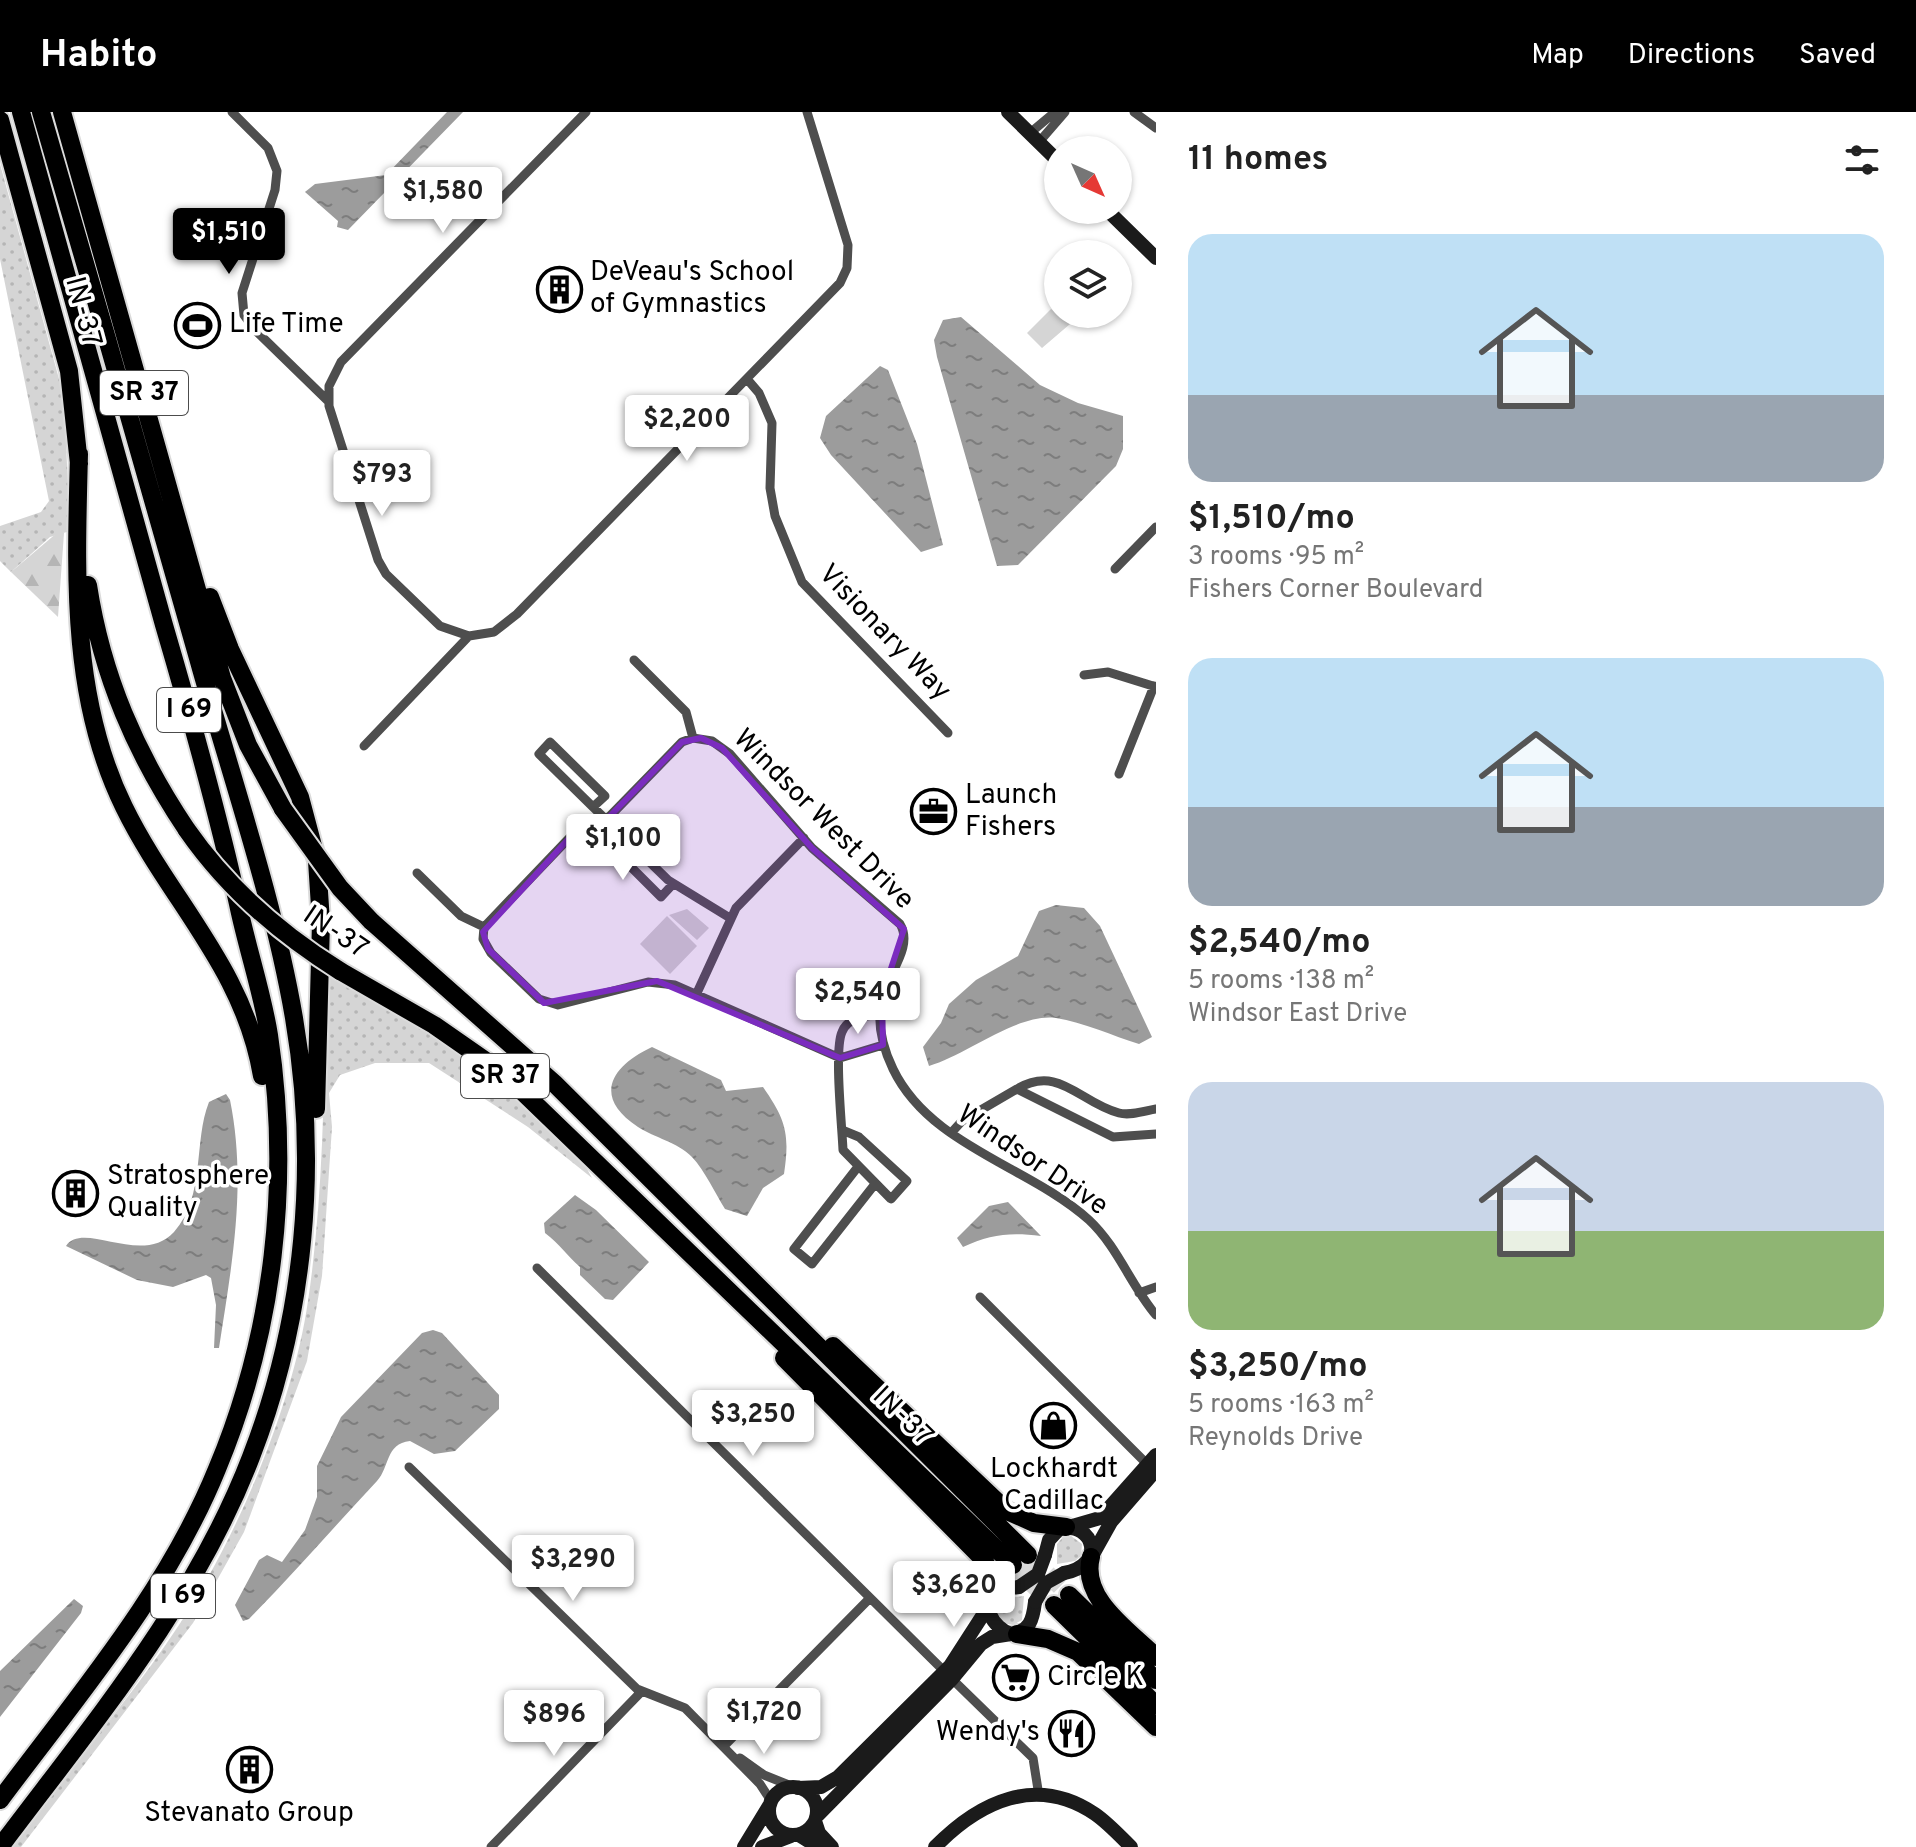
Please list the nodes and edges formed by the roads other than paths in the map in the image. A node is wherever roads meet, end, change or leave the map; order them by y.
1 (21, 112) edge
2 (41, 112) edge
3 (62, 112) edge
4 (75, 112) edge
5 (232, 112) edge
6 (586, 112) edge
7 (807, 112) edge
8 (1008, 112) edge
9 (1055, 112) edge
10 (1065, 112) edge
11 (1134, 112) edge
12 (0, 120) edge
13 (1156, 128) edge
14 (1035, 138) junction
15 (1044, 147) edge
16 (1122, 224) edge
17 (1154, 253) edge
18 (110, 273) junction
19 (747, 379) junction
20 (328, 401) junction
21 (79, 454) junction
22 (177, 513) junction
23 (1156, 527) edge
24 (1115, 569) dead end
25 (469, 636) junction
26 (634, 660) dead end
27 (1084, 675) dead end
28 (1155, 686) edge
29 (948, 733) dead end
30 (693, 738) junction
31 (364, 746) dead end
32 (1119, 774) dead end
33 (593, 807) junction
34 (606, 819) junction
35 (618, 832) junction
36 (804, 838) junction
37 (417, 873) dead end
38 (673, 884) junction
39 (730, 918) junction
40 (484, 927) junction
41 (696, 995) junction
42 (879, 1015) junction
43 (883, 1045) junction
44 (840, 1058) junction
45 (1017, 1089) junction
46 (1156, 1109) edge
47 (842, 1130) junction
48 (952, 1132) junction
49 (1156, 1134) edge
50 (857, 1168) junction
51 (875, 1184) junction
52 (306, 1187) junction
53 (668, 1197) junction
54 (680, 1243) junction
55 (537, 1268) dead end
56 (1156, 1287) edge
57 (1139, 1293) junction
58 (980, 1297) dead end
59 (1156, 1315) edge
60 (262, 1319) junction
61 (1153, 1463) edge
62 (409, 1467) dead end
63 (1068, 1527) junction
64 (1091, 1557) junction
65 (1029, 1558) junction
66 (870, 1598) junction
67 (991, 1601) junction
68 (1053, 1601) junction
69 (1014, 1634) junction
70 (1156, 1657) edge
71 (948, 1675) junction
72 (1156, 1680) edge
73 (642, 1691) junction
74 (1156, 1705) edge
75 (1156, 1727) edge
76 (724, 1746) junction
77 (796, 1787) junction
78 (1039, 1796) junction
79 (0, 1800) edge
80 (770, 1803) junction
81 (816, 1818) junction
82 (795, 1836) junction
83 (0, 1847) edge
84 (491, 1847) edge
85 (744, 1847) edge
86 (762, 1847) edge
87 (818, 1847) edge
88 (832, 1847) edge
89 (935, 1847) edge
90 (1131, 1847) edge

1 - 60 highway, I 69
2 - 52 highway, I 69
3 - 18 highway, IN-37 / SR 37
4 - 18 highway
5 - 20 street
6 - 20 street
7 - 19 street
8 - 14 main road
9 - 14 street
10 - 14 street
11 - 13 street
12 - 21 highway, IN-37 / SR 37
14 - 15 main road
16 - 17 main road
18 - 22 highway, IN-37 / SR 37
19 - 25 street
19 - 29 street, Visionary Way
20 - 25 street
21 - 54 highway, IN-37 / SR 37, bridge
21 - 60 highway
22 - 52 highway
22 - 53 highway, IN-37 / SR 37, bridge
23 - 24 street
25 - 31 street
26 - 30 street, Windsor West Drive
27 - 28 street
28 - 32 street
30 - 34 street
30 - 36 street, Windsor West Drive
33 - 33 street
33 - 34 street
34 - 35 street
34 - 40 street
35 - 38 street
35 - 38 street
36 - 39 street
36 - 42 street, Windsor West Drive
37 - 40 street
38 - 39 street
39 - 41 street
40 - 41 street
41 - 44 street
42 - 43 street, Windsor West Drive
42 - 44 street
43 - 44 street
43 - 48 street, Windsor Drive
44 - 47 street
45 - 46 street
45 - 48 street
45 - 49 street
47 - 50 street
47 - 51 street
48 - 57 street, Windsor Drive
50 - 51 street
50 - 51 street
52 - 83 highway, I 69
53 - 63 highway
53 - 65 highway, IN-37 / SR 37
54 - 65 highway, IN-37 / SR 37
54 - 67 highway
55 - 66 street
56 - 57 street
57 - 59 street, Windsor Drive
58 - 61 street
60 - 79 highway, I 69
61 - 63 main road
61 - 64 main road
62 - 73 street
63 - 64 main road
63 - 65 main road
64 - 68 main road, bridge
64 - 70 highway
65 - 67 main road, bridge
66 - 71 street
66 - 76 street
67 - 69 main road
67 - 71 main road
68 - 69 main road
68 - 72 highway
68 - 74 highway
69 - 71 main road
69 - 75 highway
71 - 77 main road
71 - 78 street
71 - 81 main road
73 - 76 street
73 - 84 street
76 - 77 street
76 - 80 street
77 - 80 main road
77 - 81 main road
78 - 89 main road
78 - 90 main road
80 - 82 main road
80 - 85 main road
81 - 82 main road
81 - 88 main road
82 - 86 main road
82 - 87 main road

